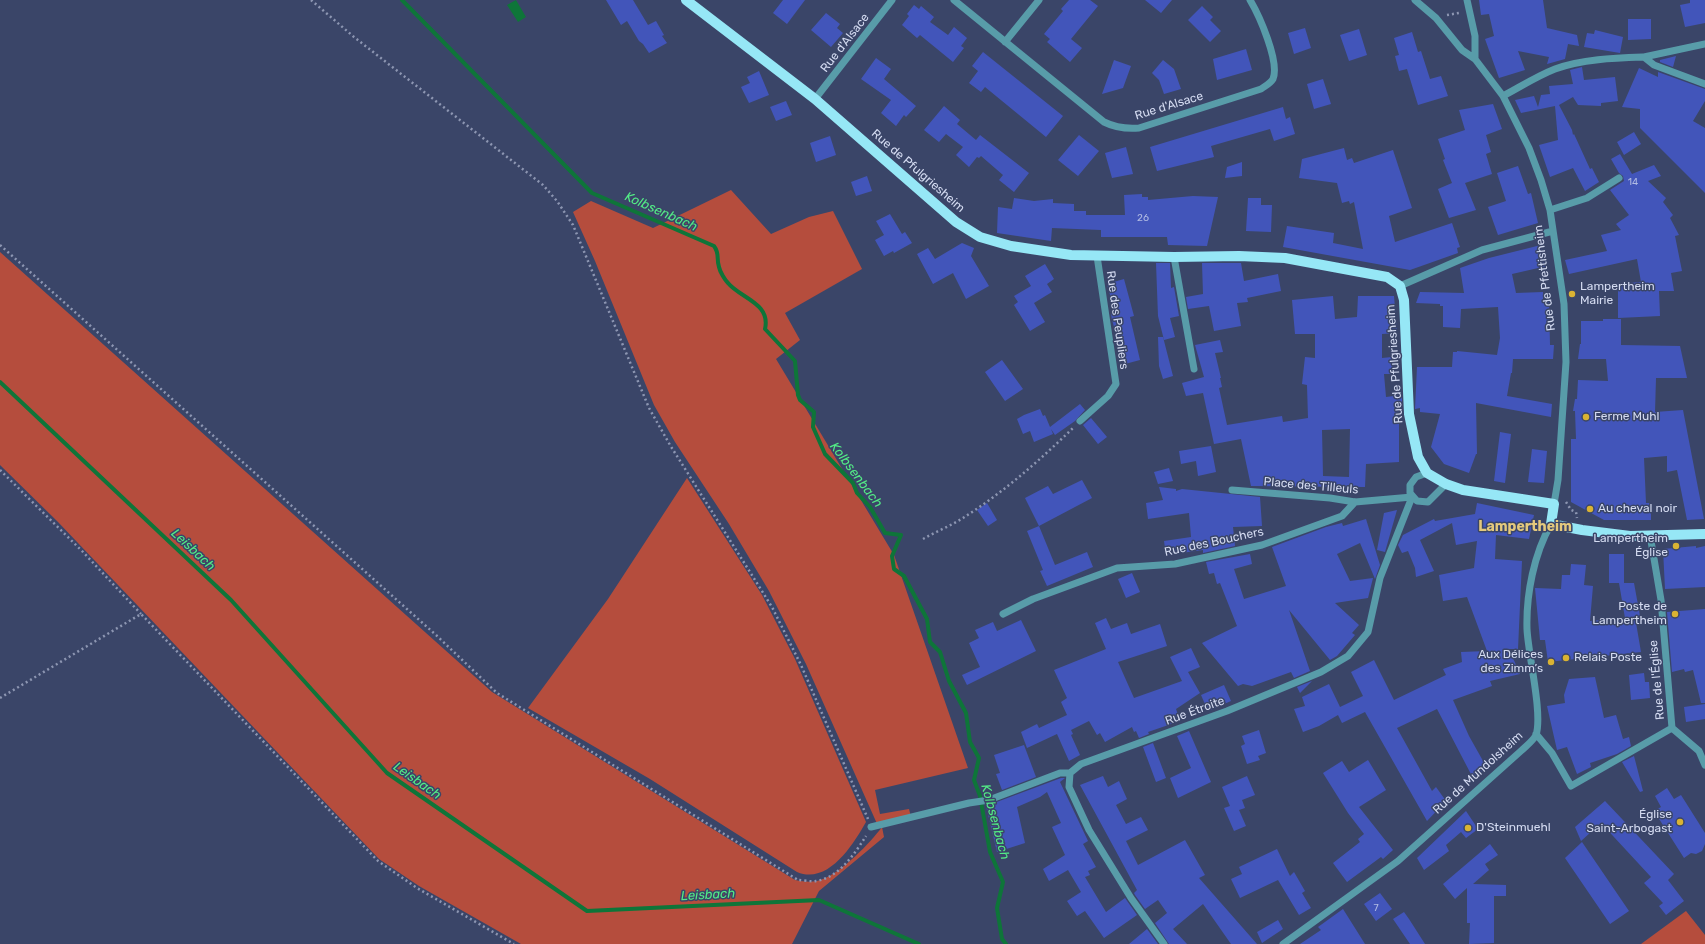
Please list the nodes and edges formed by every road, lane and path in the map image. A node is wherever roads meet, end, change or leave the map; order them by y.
1 (311, 0) edge
2 (686, 0) edge
3 (892, 0) edge
4 (954, 0) edge
5 (1039, 0) edge
6 (1250, 0) edge
7 (1415, 0) edge
8 (1467, 0) edge
9 (1470, 10) junction
10 (1444, 14) dead end
11 (1005, 42) junction
12 (1705, 44) edge
13 (1644, 57) junction
14 (1475, 59) junction
15 (1705, 84) edge
16 (1503, 96) junction
17 (815, 99) junction
18 (1619, 178) dead end
19 (1550, 210) junction
20 (1553, 231) junction
21 (0, 245) edge
22 (1097, 256) junction
23 (1174, 257) junction
24 (1400, 286) junction
25 (1194, 369) dead end
26 (1080, 421) joint
27 (0, 470) edge
28 (1427, 473) junction
29 (1446, 484) junction
30 (1232, 490) dead end
31 (1556, 491) junction
32 (1412, 497) junction
33 (1355, 502) junction
34 (1554, 504) junction
35 (1577, 516) dead end
36 (1552, 524) junction
37 (1705, 534) edge
38 (1650, 535) junction
39 (923, 539) dead end
40 (141, 614) junction
41 (1004, 614) dead end
42 (0, 698) edge
43 (1672, 728) junction
44 (1536, 734) junction
45 (1705, 765) edge
46 (1070, 773) junction
47 (871, 827) junction
48 (514, 944) edge
49 (1164, 944) edge
50 (1283, 944) edge

1 - 47 path
2 - 17 main road, Rue de Pfulgriesheim
3 - 17 street, Rue d'Alsace
4 - 11 street, Rue d'Alsace
5 - 11 street
6 - 11 street, Rue d'Alsace
7 - 14 street, Rue de Pfettisheim
8 - 9 street
9 - 10 path
9 - 14 street
12 - 13 street
13 - 15 street
13 - 16 street
14 - 16 street, Rue de Pfettisheim
16 - 19 street, Rue de Pfettisheim
17 - 22 main road, Rue de Pfulgriesheim
18 - 19 street
19 - 20 street, Rue de Pfettisheim
20 - 24 street
20 - 31 street, Rue de Pfettisheim
21 - 47 path
22 - 23 main road, Rue de Pfulgriesheim
22 - 26 street, Rue des Peupliers
23 - 24 main road, Rue de Pfulgriesheim
23 - 25 street
24 - 28 main road, Rue de Pfulgriesheim
26 - 39 path
27 - 40 path
28 - 29 main road
28 - 32 street
29 - 32 street, Place des Tilleuls
29 - 34 main road
30 - 33 street, Place des Tilleuls
31 - 34 street, Rue de Pfettisheim
31 - 35 path
32 - 33 street, Place des Tilleuls
32 - 46 street, Rue Étroite
33 - 41 street, Rue des Bouchers
34 - 36 main road, Rue de Pfettisheim
36 - 38 main road
36 - 44 street, Rue de Mundolsheim
37 - 38 main road
38 - 43 street, Rue de l'Église
40 - 42 path
40 - 48 path
43 - 44 street, Rue de l'Église
43 - 45 street, Rue de l'Église
44 - 50 street, Rue de Mundolsheim
46 - 47 street
46 - 49 street

